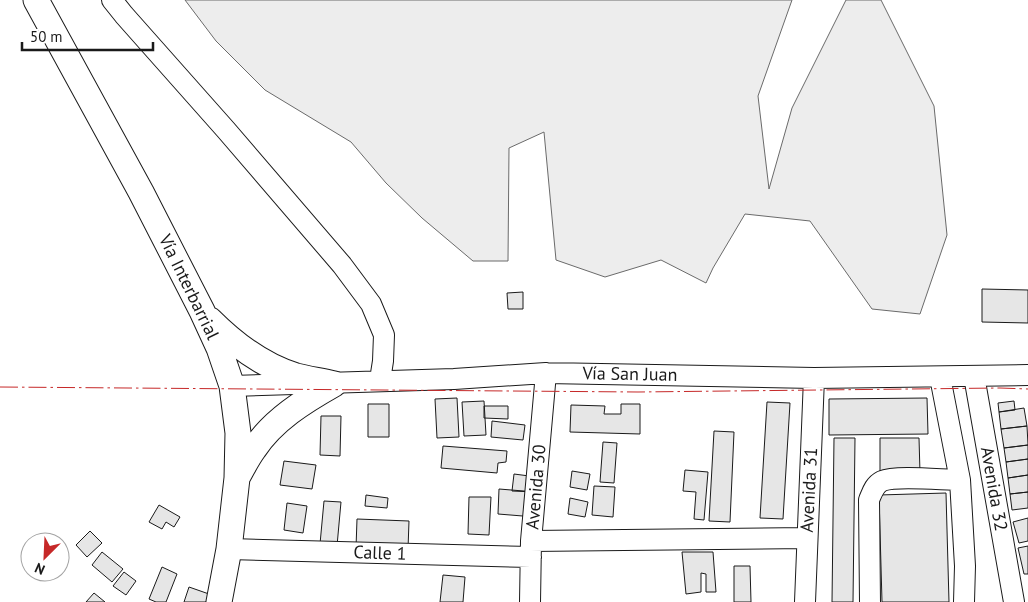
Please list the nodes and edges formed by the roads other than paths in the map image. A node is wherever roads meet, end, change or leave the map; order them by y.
1 (36, 0) edge
2 (112, 0) edge
3 (202, 311) junction
4 (546, 372) junction
5 (974, 376) junction
6 (1028, 376) edge
7 (940, 377) junction
8 (814, 378) junction
9 (380, 380) junction
10 (334, 384) junction
11 (232, 386) junction
12 (237, 478) junction
13 (960, 480) junction
14 (807, 538) junction
15 (229, 549) junction
16 (531, 549) junction
17 (219, 602) edge
18 (530, 602) edge
19 (805, 602) edge
20 (870, 602) edge
21 (964, 602) edge
22 (1014, 602) edge

1 - 3 main road, Vía Interbarrial
2 - 9 street
3 - 10 main road
3 - 11 main road, Vía Interbarrial
4 - 8 street, Vía San Juan
4 - 9 street, Vía San Juan
4 - 16 street, Avenida 30
5 - 6 street, Vía San Juan
5 - 7 street, Vía San Juan
5 - 22 street, Avenida 32
7 - 8 street, Vía San Juan
7 - 13 street
8 - 14 street, Avenida 31
9 - 10 street, Vía San Juan
10 - 11 street, Vía San Juan
10 - 12 main road
11 - 12 main road, Vía Interbarrial
12 - 15 main road, Vía Interbarrial
13 - 20 street
13 - 21 street
14 - 16 street, Calle 1
14 - 19 street, Avenida 31
15 - 16 street, Calle 1
15 - 17 main road, Vía Interbarrial
16 - 18 street, Avenida 30

